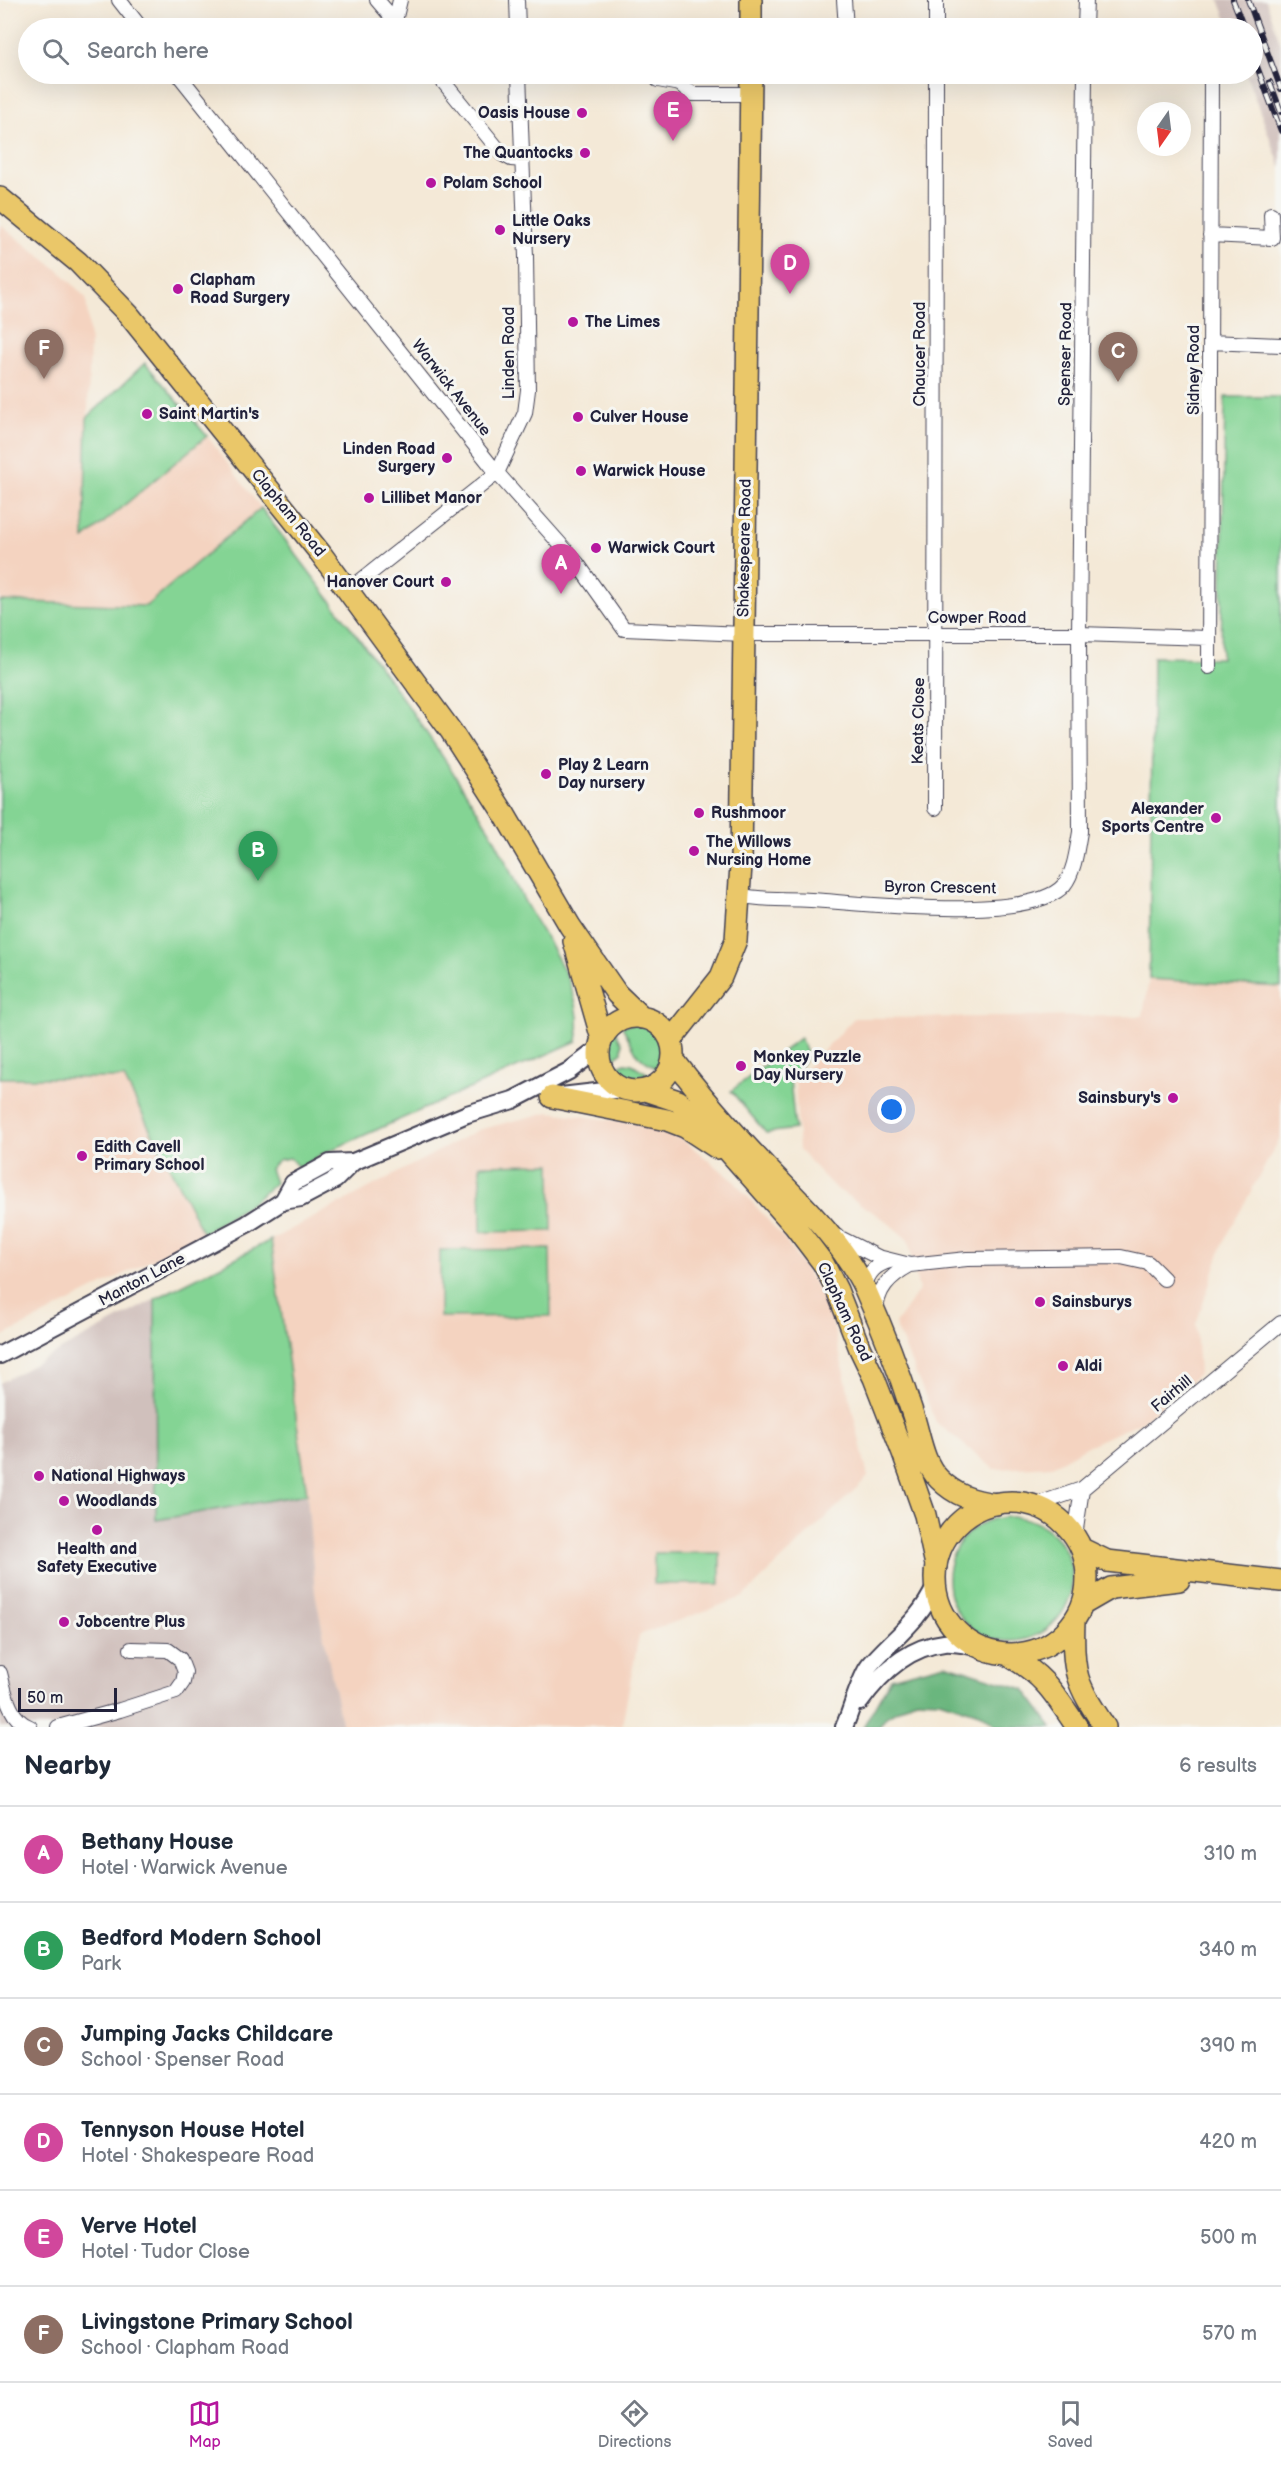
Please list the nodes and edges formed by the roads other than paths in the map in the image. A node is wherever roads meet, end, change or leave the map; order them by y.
1 (118, 0) edge
2 (377, 0) edge
3 (400, 0) edge
4 (517, 0) edge
5 (751, 0) edge
6 (844, 0) edge
7 (936, 0) edge
8 (1086, 0) edge
9 (133, 18) edge
10 (392, 18) edge
11 (399, 18) edge
12 (518, 18) edge
13 (751, 18) edge
14 (845, 18) edge
15 (936, 18) edge
16 (1085, 18) edge
17 (186, 84) edge
18 (445, 84) edge
19 (519, 84) edge
20 (680, 84) edge
21 (752, 84) edge
22 (936, 84) edge
23 (1085, 84) edge
24 (1210, 84) edge
25 (523, 160) junction
26 (0, 198) edge
27 (1271, 214) dead end
28 (1210, 235) junction
29 (1210, 342) junction
30 (1281, 345) edge
31 (497, 473) junction
32 (349, 591) junction
33 (744, 634) junction
34 (1079, 634) junction
35 (936, 635) junction
36 (1209, 638) junction
37 (1209, 667) dead end
38 (935, 808) dead end
39 (738, 895) junction
40 (570, 926) junction
41 (695, 1009) junction
42 (647, 1019) junction
43 (600, 1044) junction
44 (672, 1050) junction
45 (622, 1089) junction
46 (645, 1090) junction
47 (552, 1098) junction
48 (513, 1100) junction
49 (731, 1156) junction
50 (825, 1231) junction
51 (890, 1261) junction
52 (910, 1265) junction
53 (1164, 1279) dead end
54 (864, 1287) junction
55 (876, 1316) junction
56 (1281, 1323) edge
57 (0, 1355) edge
58 (874, 1378) junction
59 (1082, 1489) junction
60 (996, 1504) junction
61 (1035, 1505) junction
62 (1079, 1542) junction
63 (936, 1565) junction
64 (1238, 1576) junction
65 (1281, 1581) edge
66 (935, 1587) junction
67 (1085, 1603) junction
68 (1074, 1621) junction
69 (977, 1647) junction
70 (131, 1649) dead end
71 (1008, 1655) junction
72 (0, 1673) edge
73 (846, 1723) edge
74 (30, 1727) edge
75 (58, 1727) edge
76 (1077, 1727) edge
77 (1105, 1727) edge

1 - 9 street
2 - 10 street
3 - 11 street
4 - 12 street
5 - 13 main road
6 - 14 street
7 - 15 street
8 - 16 street
17 - 31 street, Warwick Avenue
18 - 25 street
19 - 25 street, Linden Road
20 - 21 street
21 - 33 main road, Shakespeare Road
22 - 35 street, Chaucer Road
23 - 34 street, Spenser Road
24 - 28 street, Sidney Road
25 - 31 street, Linden Road
26 - 32 main road, Clapham Road
27 - 28 street
28 - 29 street, Sidney Road
29 - 30 street
29 - 36 street, Sidney Road
31 - 32 street, Linden Road
31 - 33 street, Warwick Avenue
32 - 40 main road, Clapham Road
33 - 35 street, Cowper Road
33 - 39 main road, Shakespeare Road
34 - 35 street, Cowper Road
34 - 36 street, Cowper Road
34 - 39 street, Byron Crescent
35 - 38 street, Keats Close
36 - 37 street, Sidney Road
39 - 41 main road, Shakespeare Road
40 - 42 main road, Clapham Road
40 - 43 main road, Clapham Road
41 - 42 main road
41 - 44 main road, Shakespeare Road
42 - 43 main road
42 - 44 main road
43 - 45 main road
43 - 48 street, Manton Lane
44 - 46 main road
44 - 50 main road, Clapham Road
45 - 46 main road
45 - 47 street, Manton Lane
46 - 49 main road, Clapham Road
47 - 48 street, Manton Lane
47 - 49 main road
48 - 57 street, Manton Lane
49 - 58 main road, Clapham Road
50 - 51 street
50 - 54 main road, Clapham Road
51 - 52 street
51 - 54 street
52 - 53 street
52 - 55 street
54 - 55 main road, Clapham Road
54 - 58 main road
55 - 60 main road, Clapham Road
56 - 59 street, Fairhill
58 - 63 main road, Clapham Road
59 - 61 street, Fairhill
59 - 62 street
60 - 61 main road
60 - 63 main road
61 - 62 main road
62 - 64 main road
62 - 67 main road
63 - 66 main road
64 - 65 main road
64 - 67 main road
66 - 69 main road
66 - 73 street
67 - 68 main road
68 - 71 main road
68 - 77 main road
69 - 71 main road
69 - 73 street
70 - 75 street
71 - 76 main road
72 - 74 street

